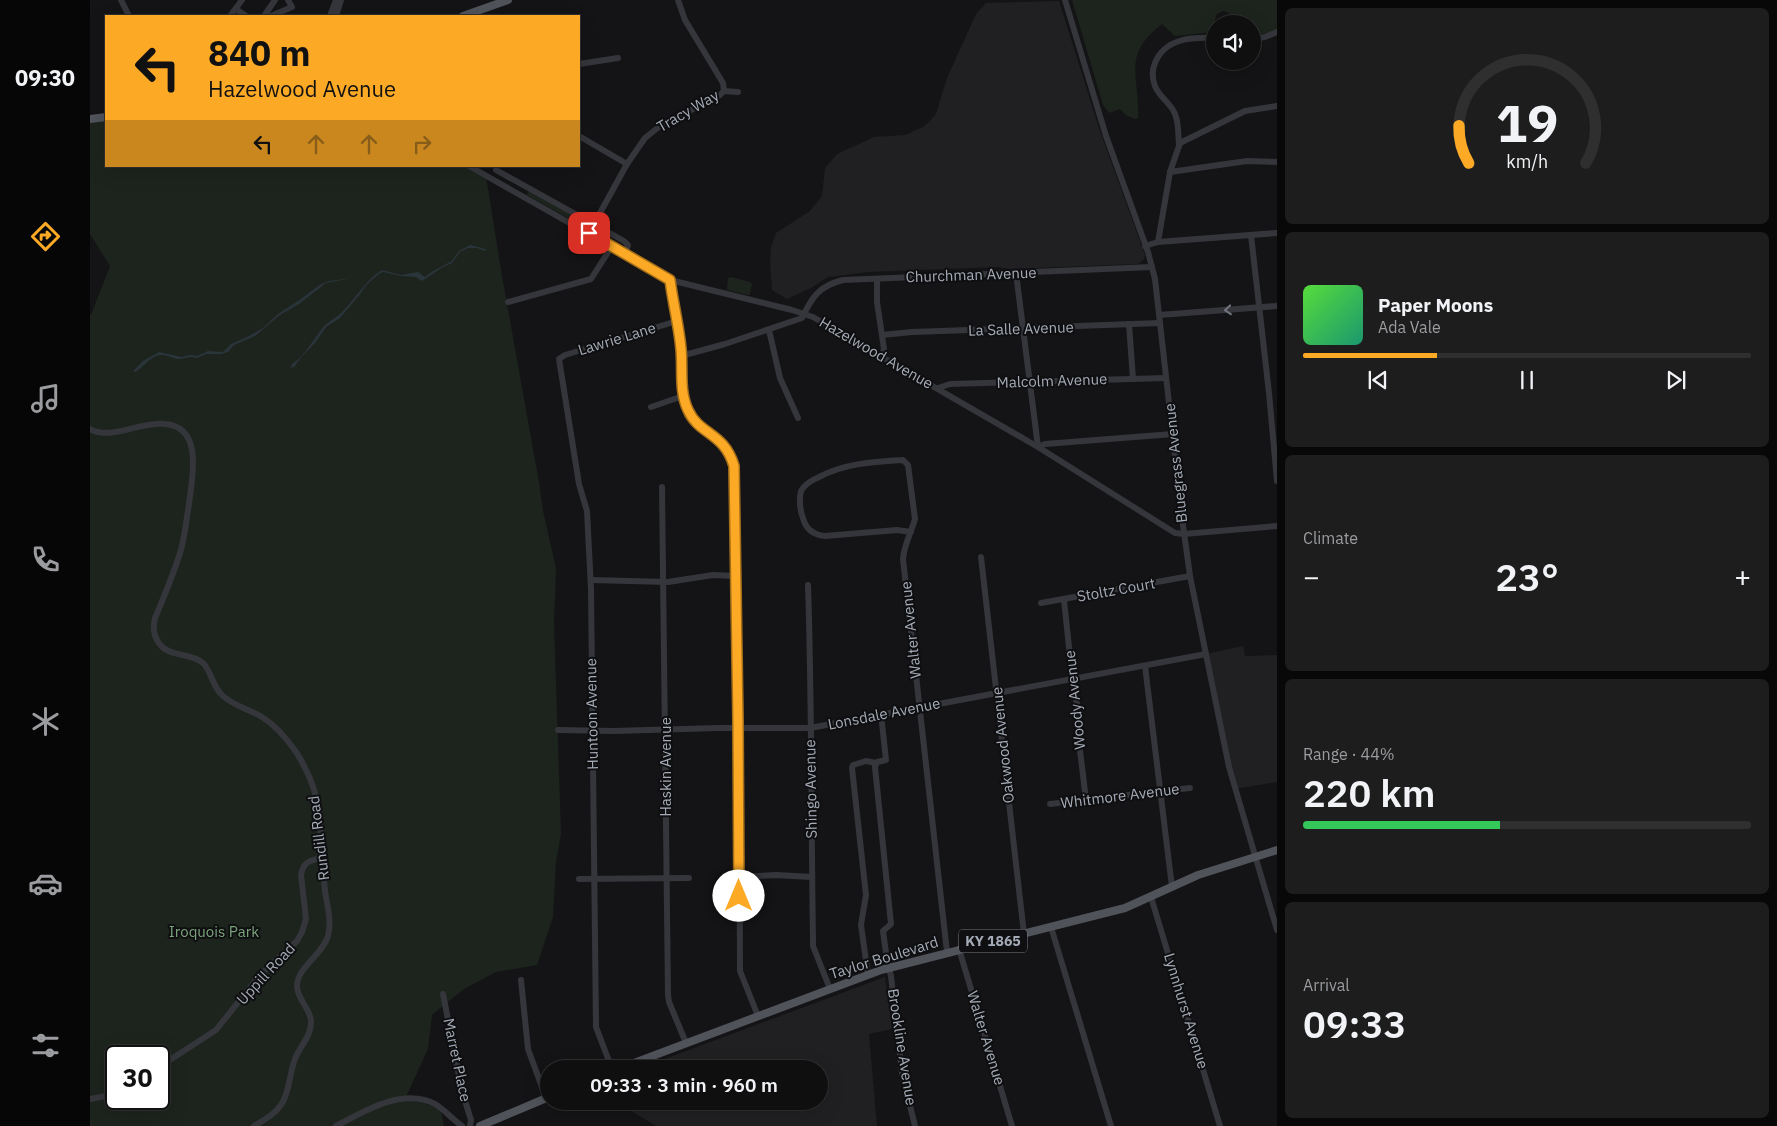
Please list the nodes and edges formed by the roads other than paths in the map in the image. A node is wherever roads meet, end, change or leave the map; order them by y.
1 (121, 0) edge
2 (242, 0) edge
3 (276, 0) edge
4 (288, 0) edge
5 (336, 0) edge
6 (341, 0) edge
7 (508, 0) edge
8 (678, 0) edge
9 (1065, 0) edge
10 (236, 9) junction
11 (128, 15) edge
12 (231, 15) edge
13 (245, 15) edge
14 (265, 15) edge
15 (273, 15) edge
16 (330, 15) edge
17 (336, 15) edge
18 (466, 15) edge
19 (1277, 32) edge
20 (1206, 38) edge
21 (1261, 38) edge
22 (618, 58) dead end
23 (580, 64) edge
24 (724, 91) junction
25 (738, 92) dead end
26 (1277, 106) edge
27 (105, 117) edge
28 (90, 119) edge
29 (580, 137) edge
30 (1179, 145) junction
31 (1277, 162) edge
32 (627, 164) junction
33 (471, 167) edge
34 (496, 170) dead end
35 (1170, 172) junction
36 (526, 187) junction
37 (522, 196) junction
38 (593, 224) junction
39 (589, 233) junction
40 (1277, 233) edge
41 (1251, 235) junction
42 (1158, 242) junction
43 (612, 246) junction
44 (1145, 246) junction
45 (626, 254) junction
46 (1152, 268) junction
47 (1016, 273) junction
48 (877, 279) junction
49 (670, 280) junction
50 (508, 302) dead end
51 (1277, 306) edge
52 (1259, 307) junction
53 (804, 313) junction
54 (1160, 319) junction
55 (676, 321) junction
56 (1129, 324) junction
57 (1024, 328) junction
58 (769, 330) junction
59 (882, 335) junction
60 (681, 356) junction
61 (882, 356) junction
62 (559, 359) joint
63 (1166, 378) junction
64 (1133, 379) junction
65 (1277, 379) edge
66 (1268, 380) junction
67 (1029, 382) junction
68 (938, 388) junction
69 (683, 396) junction
70 (651, 407) dead end
71 (798, 418) dead end
72 (90, 429) edge
73 (1173, 434) junction
74 (1038, 448) junction
75 (1276, 452) edge
76 (1277, 481) edge
77 (662, 487) dead end
78 (1277, 526) edge
79 (911, 532) junction
80 (1184, 534) junction
81 (981, 557) dead end
82 (736, 576) junction
83 (1190, 576) junction
84 (591, 580) junction
85 (664, 582) junction
86 (808, 585) dead end
87 (1064, 600) junction
88 (1041, 604) dead end
89 (1206, 654) junction
90 (1146, 666) junction
91 (1073, 679) junction
92 (998, 693) junction
93 (920, 706) junction
94 (881, 714) junction
95 (738, 728) junction
96 (810, 728) junction
97 (558, 730) dead end
98 (592, 730) junction
99 (666, 730) junction
100 (876, 762) junction
101 (1190, 788) dead end
102 (1159, 791) junction
103 (1086, 800) junction
104 (1050, 804) dead end
105 (1277, 850) edge
106 (1255, 857) junction
107 (322, 858) junction
108 (739, 877) junction
109 (667, 878) junction
110 (689, 878) dead end
111 (812, 878) junction
112 (579, 879) dead end
113 (594, 879) junction
114 (1172, 887) junction
115 (1151, 897) junction
116 (1051, 927) junction
117 (1277, 930) edge
118 (1024, 934) junction
119 (959, 950) junction
120 (947, 952) junction
121 (889, 968) junction
122 (868, 974) junction
123 (521, 980) dead end
124 (830, 989) junction
125 (443, 994) dead end
126 (758, 1016) junction
127 (686, 1043) junction
128 (170, 1060) edge
129 (609, 1060) edge
130 (642, 1060) edge
131 (540, 1077) edge
132 (105, 1097) edge
133 (90, 1099) edge
134 (540, 1100) edge
135 (254, 1126) edge
136 (336, 1126) edge
137 (462, 1126) edge
138 (470, 1126) edge
139 (480, 1126) edge
140 (916, 1126) edge
141 (1012, 1126) edge
142 (1111, 1126) edge
143 (1220, 1126) edge

1 - 11 street
2 - 10 street
3 - 14 street
4 - 15 street
5 - 16 street
6 - 17 street
7 - 18 main road
8 - 24 street
9 - 44 street, Bluegrass Avenue
10 - 12 street
10 - 13 street
19 - 21 street
20 - 30 street
22 - 23 street
24 - 25 street
24 - 32 street, Tracy Way
26 - 30 street
27 - 28 main road
29 - 32 street
30 - 35 street
31 - 35 street
32 - 38 street, Tracy Way
33 - 37 street, Hazelwood Avenue
34 - 36 street
35 - 42 street
36 - 37 street
36 - 38 street
37 - 39 street, Hazelwood Avenue
38 - 39 street, Tracy Way
38 - 45 street
39 - 43 street, Hazelwood Avenue
40 - 41 street
41 - 42 street
41 - 52 street
42 - 44 street
43 - 45 street, Hazelwood Avenue
43 - 50 street
44 - 46 street, Bluegrass Avenue
45 - 49 street, Hazelwood Avenue
46 - 47 street, Churchman Avenue
46 - 54 street, Bluegrass Avenue
47 - 48 street, Churchman Avenue
47 - 57 street
48 - 53 street, Churchman Avenue
48 - 59 street
49 - 53 street, Hazelwood Avenue
49 - 55 street
51 - 52 street, La Salle Avenue
52 -> 54 street, La Salle Avenue
52 - 66 street
53 - 58 street
53 - 61 street, Hazelwood Avenue
54 - 56 street, La Salle Avenue
54 - 63 street, Bluegrass Avenue
55 - 60 street
55 - 62 street, Lawrie Lane
56 - 57 street, La Salle Avenue
56 - 64 street
57 - 59 street, La Salle Avenue
57 - 67 street
58 - 60 street
58 - 71 street
59 - 61 street
60 - 69 street
61 - 68 street, Hazelwood Avenue
62 - 84 street, Huntoon Avenue
63 - 64 street, Malcolm Avenue
63 - 73 street, Bluegrass Avenue
64 - 67 street, Malcolm Avenue
65 - 66 street
66 - 75 street
67 - 68 street, Malcolm Avenue
67 - 74 street
68 - 74 street, Hazelwood Avenue
69 - 70 street
69 - 82 street
72 - 107 street, Rundill Road
73 - 74 street
73 - 80 street, Bluegrass Avenue
74 - 80 street, Hazelwood Avenue
75 - 76 street
77 - 85 street, Haskin Avenue
78 - 80 street, Hazelwood Avenue
79 - 79 street, Walter Avenue
79 - 93 street, Walter Avenue
80 - 83 street, Bluegrass Avenue
81 - 92 street, Oakwood Avenue
82 - 85 street
82 - 95 street
83 - 87 street, Stoltz Court
83 - 89 street, Bluegrass Avenue
84 - 85 street
84 - 98 street, Huntoon Avenue
85 - 99 street, Haskin Avenue
86 - 96 street, Shingo Avenue
87 - 88 street, Stoltz Court
87 - 91 street, Woody Avenue
89 - 90 street, Lonsdale Avenue
89 - 106 street, Bluegrass Avenue
90 - 91 street, Lonsdale Avenue
90 - 102 street
91 - 92 street, Lonsdale Avenue
91 - 103 street, Woody Avenue
92 - 93 street, Lonsdale Avenue
92 - 118 street, Oakwood Avenue
93 - 94 street, Lonsdale Avenue
93 - 120 street, Walter Avenue
94 - 96 street, Lonsdale Avenue
94 - 100 street
95 - 96 street, Lonsdale Avenue
95 - 99 street, Lonsdale Avenue
95 - 108 street
96 - 111 street, Shingo Avenue
97 - 98 street, Lonsdale Avenue
98 - 99 street, Lonsdale Avenue
98 - 113 street, Huntoon Avenue
99 - 109 street, Haskin Avenue
100 - 121 street, Brookline Avenue
100 - 122 street
101 - 102 street, Whitmore Avenue
102 - 103 street, Whitmore Avenue
102 - 114 street
103 - 104 street, Whitmore Avenue
105 - 106 main road, Taylor Boulevard / KY 1865
106 - 114 main road, Taylor Boulevard / KY 1865
106 - 117 street, Bluegrass Avenue
107 - 128 street, Uppill Road
107 - 135 street, Rundill Road
108 - 111 street
108 - 126 street
109 - 110 street
109 - 113 street
109 - 127 street, Haskin Avenue
111 - 124 street, Shingo Avenue
112 - 113 street
113 - 129 street, Huntoon Avenue
114 - 115 main road, Taylor Boulevard / KY 1865
115 - 116 main road, Taylor Boulevard / KY 1865
115 - 143 street, Lynnhurst Avenue
116 - 118 main road, Taylor Boulevard / KY 1865
116 - 142 street
118 - 119 main road, Taylor Boulevard / KY 1865
119 - 120 main road, Taylor Boulevard / KY 1865
119 - 141 street, Walter Avenue
120 - 121 main road, Taylor Boulevard / KY 1865
121 - 122 main road, Taylor Boulevard / KY 1865
121 - 140 street, Brookline Avenue
122 - 124 main road, Taylor Boulevard / KY 1865
123 - 131 street
124 - 126 main road, Taylor Boulevard / KY 1865
125 - 138 street, Marret Place
126 - 127 main road, Taylor Boulevard / KY 1865
127 - 130 main road, Taylor Boulevard / KY 1865
132 - 133 street
134 - 139 main road
136 - 137 street

